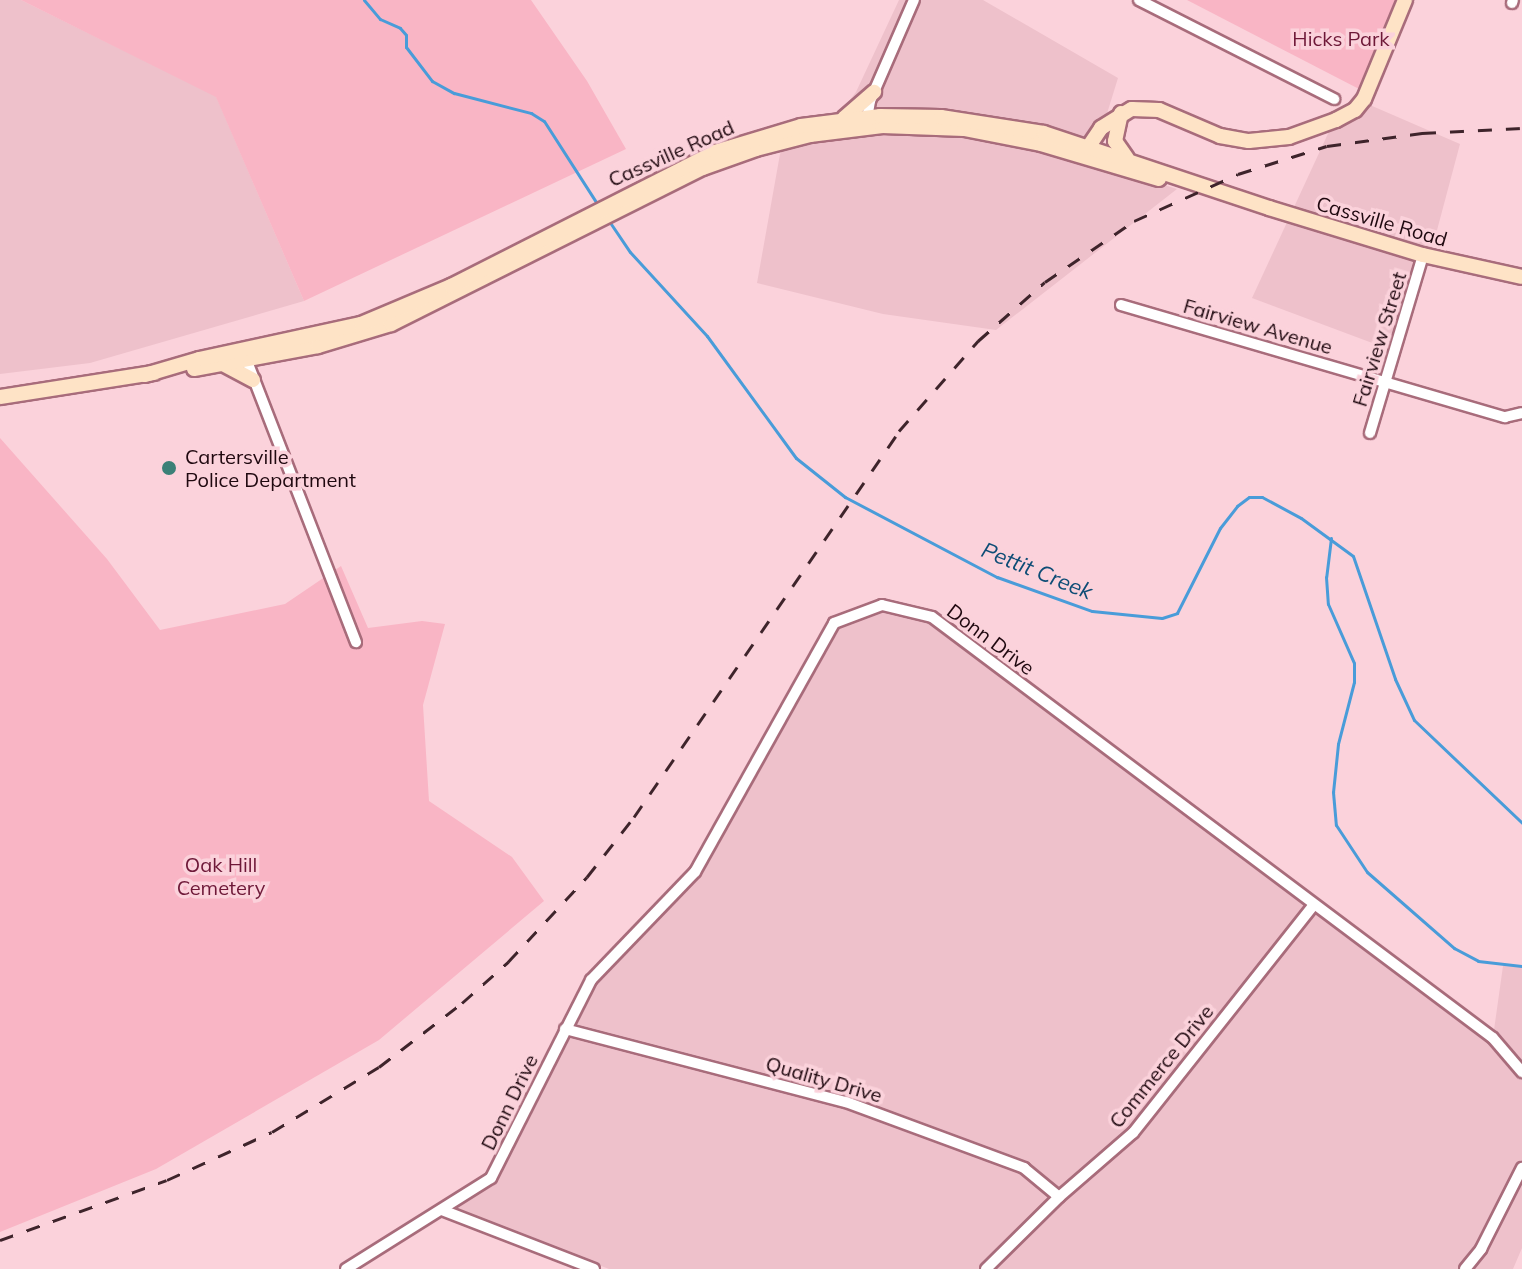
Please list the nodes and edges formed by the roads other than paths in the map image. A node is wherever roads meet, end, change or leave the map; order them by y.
1 (914, 0) edge
2 (1139, 0) edge
3 (1405, 0) edge
4 (875, 90) junction
5 (1334, 99) dead end
6 (1121, 113) junction
7 (896, 115) junction
8 (842, 119) junction
9 (866, 122) junction
10 (1086, 150) junction
11 (1127, 158) junction
12 (675, 175) junction
13 (1233, 197) junction
14 (1423, 255) junction
15 (1522, 277) edge
16 (1121, 305) dead end
17 (245, 355) junction
18 (223, 364) junction
19 (145, 375) junction
20 (253, 380) junction
21 (1385, 381) junction
22 (0, 397) edge
23 (1522, 413) edge
24 (1370, 433) dead end
25 (356, 642) dead end
26 (1314, 905) junction
27 (565, 1029) junction
28 (1522, 1072) edge
29 (1522, 1168) edge
30 (1059, 1197) junction
31 (442, 1210) junction
32 (346, 1269) edge
33 (594, 1269) edge
34 (986, 1269) edge
35 (1465, 1269) edge

1 - 4 street
2 - 5 street
3 - 6 main road
4 - 7 main road
4 - 8 main road
4 - 9 street
6 - 10 main road
6 - 11 main road
7 - 9 main road, Cassville Road
7 - 10 main road, Cassville Road
8 - 9 main road, Cassville Road
8 - 12 main road, Cassville Road
9 - 10 main road, Cassville Road
9 - 12 main road, Cassville Road
10 - 11 main road, Cassville Road
10 - 13 main road, Cassville Road
11 - 13 main road, Cassville Road
12 - 17 main road, Cassville Road
13 - 14 main road, Cassville Road
14 - 15 main road, Cassville Road
14 - 21 street, Fairview Street
16 - 21 street, Fairview Avenue
17 - 18 main road, Cassville Road
17 - 19 main road, Cassville Road
17 - 20 street
18 - 19 main road, Cassville Road
18 - 20 main road
19 - 22 main road, Cassville Road
20 - 25 street
21 - 23 street, Fairview Avenue
21 - 24 street, Fairview Street
26 - 27 street, Donn Drive
26 - 28 street, Donn Drive
26 - 30 street, Commerce Drive
27 - 30 street, Quality Drive
27 - 31 street, Donn Drive
29 - 35 street
30 - 34 street, Commerce Drive
31 - 32 street, Donn Drive
31 - 33 street

